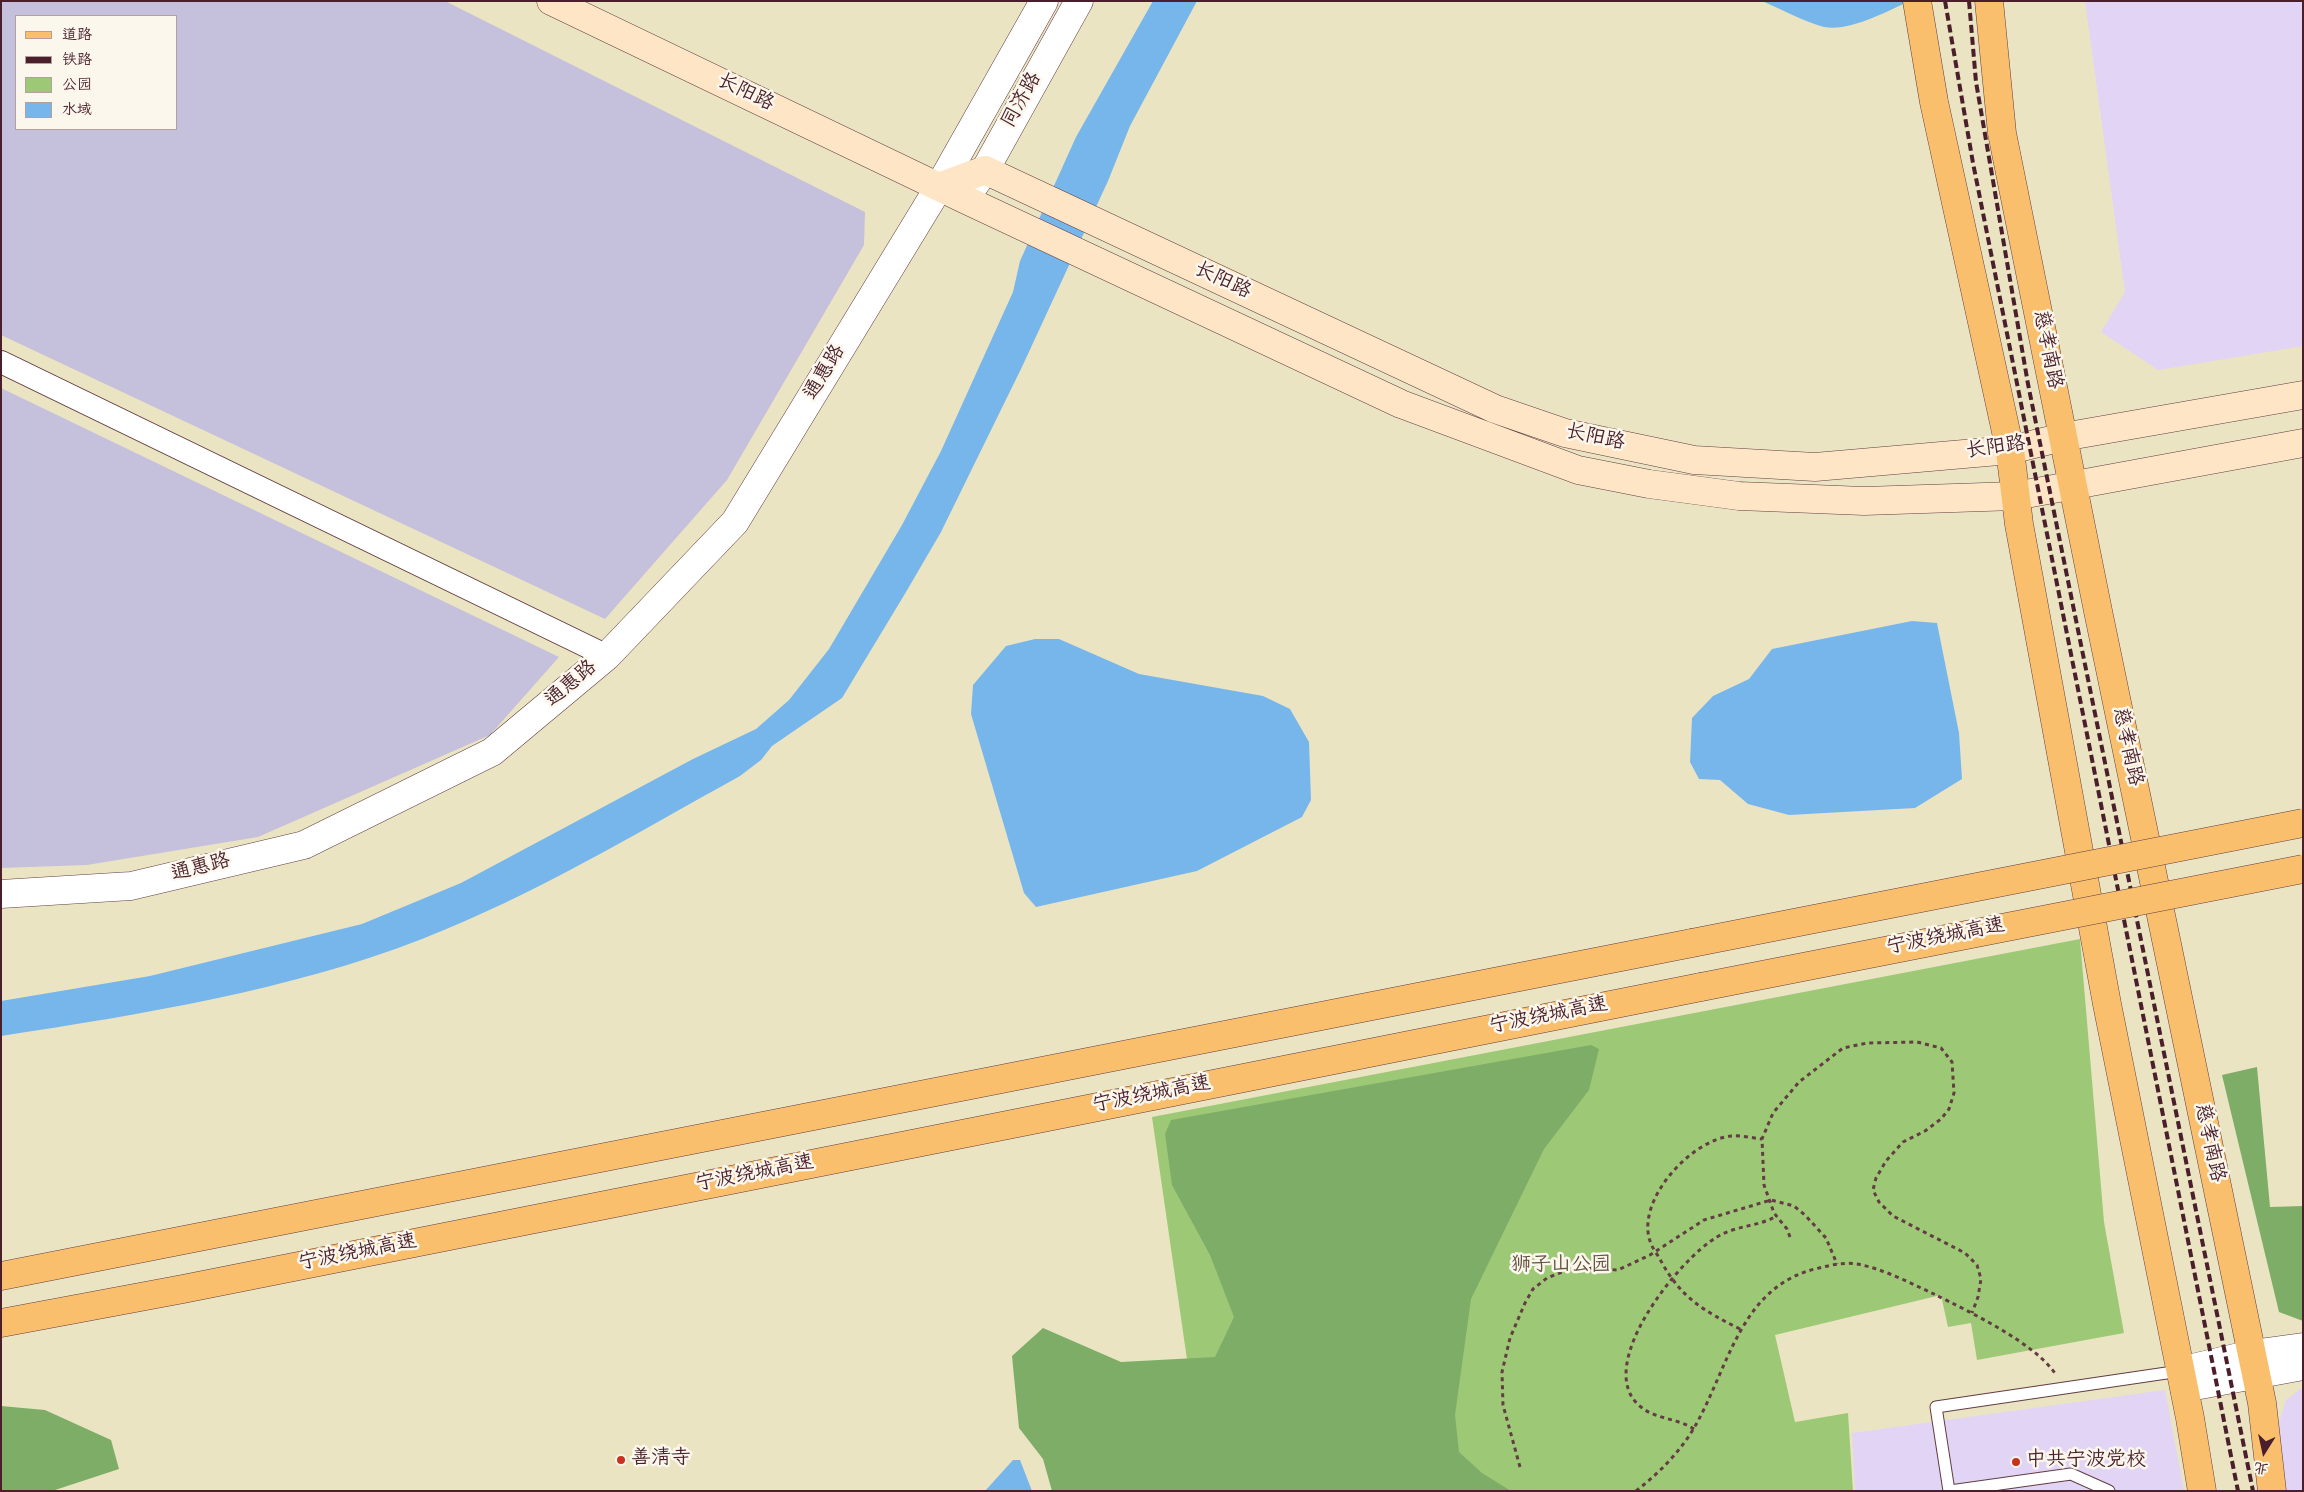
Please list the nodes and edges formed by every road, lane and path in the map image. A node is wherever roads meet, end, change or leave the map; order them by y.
1 (552, 1) edge
2 (1044, 1) edge
3 (1079, 1) edge
4 (1989, 1) edge
5 (1919, 14) edge
6 (985, 170) junction
7 (939, 187) junction
8 (964, 199) junction
9 (1, 362) edge
10 (2303, 395) edge
11 (2063, 437) junction
12 (2303, 443) edge
13 (2010, 450) junction
14 (2073, 484) junction
15 (2015, 496) junction
16 (607, 656) junction
17 (2303, 823) edge
18 (2303, 869) edge
19 (1, 894) edge
20 (1762, 1139) junction
21 (1771, 1200) junction
22 (1778, 1216) junction
23 (1790, 1237) dead end
24 (1655, 1250) junction
25 (1837, 1264) junction
26 (1, 1276) edge
27 (1671, 1280) junction
28 (1972, 1313) junction
29 (1, 1323) edge
30 (1740, 1329) junction
31 (2303, 1347) edge
32 (2254, 1364) junction
33 (2303, 1366) edge
34 (2182, 1379) junction
35 (2064, 1388) junction
36 (1694, 1429) junction
37 (1520, 1467) dead end
38 (1636, 1491) edge
39 (1949, 1491) edge
40 (2109, 1491) edge
41 (2202, 1491) edge
42 (2272, 1491) edge

1 - 7 main road, 长阳路
2 - 7 street, 同济路
3 - 6 street, 同济路
4 - 11 main road, 慈孝南路
5 - 13 main road
6 - 7 main road
6 - 8 street, 同济路
6 - 13 main road, 长阳路
7 - 8 main road, 长阳路
7 - 16 street, 通惠路
8 - 15 main road, 长阳路
9 - 16 street
10 - 11 main road, 长阳路
11 - 13 main road, 长阳路
11 - 14 main road, 慈孝南路
12 - 14 main road, 长阳路
13 - 15 main road
14 - 15 main road, 长阳路
14 - 32 main road, 慈孝南路
15 - 34 main road
16 - 19 street, 通惠路
17 - 26 main road, bridge
18 - 29 main road, 宁波绕城高速, bridge
20 - 21 path
20 - 24 path
20 - 28 path
21 - 22 path
21 - 24 path
21 - 25 path
22 - 23 path
22 - 27 path
24 - 27 path
24 - 37 path
25 - 28 path
25 - 30 path
27 - 30 path
27 - 36 path
28 - 35 path
30 - 36 path
31 - 32 street
32 - 33 street
32 - 34 street
32 - 42 main road, 慈孝南路
34 - 35 lane
34 - 41 main road
35 - 39 lane
36 - 38 path
39 - 40 lane

